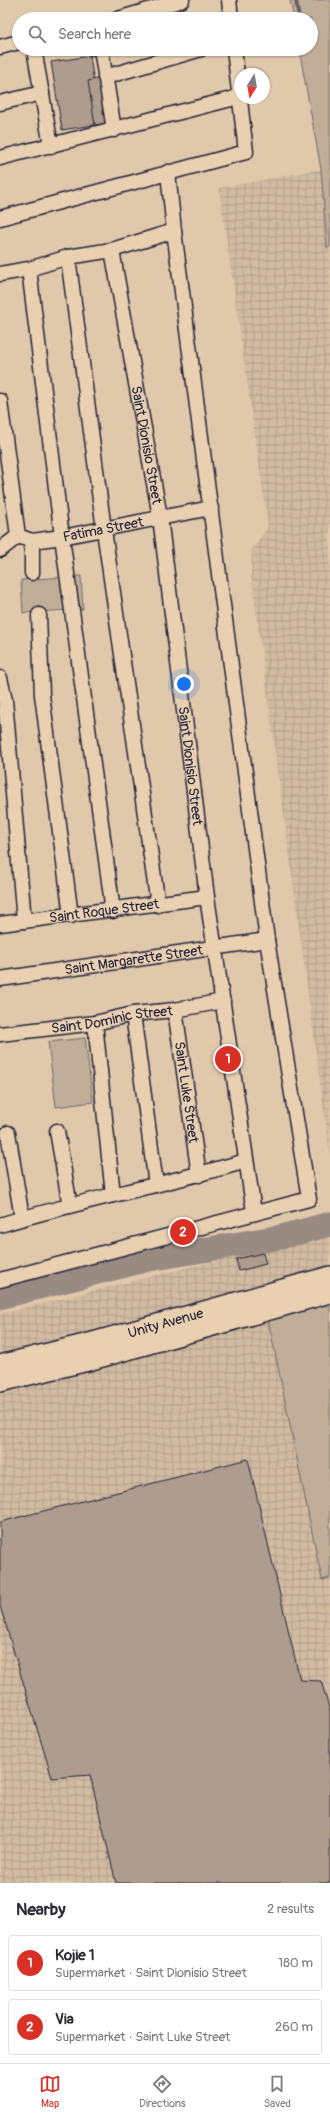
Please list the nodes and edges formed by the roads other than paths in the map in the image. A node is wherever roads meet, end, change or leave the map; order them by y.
1 (182, 0) edge
2 (229, 0) edge
3 (142, 12) edge
4 (230, 12) edge
5 (12, 44) edge
6 (0, 47) edge
7 (35, 56) edge
8 (102, 56) edge
9 (177, 56) edge
10 (235, 56) edge
11 (236, 68) edge
12 (105, 77) junction
13 (42, 93) junction
14 (234, 98) edge
15 (0, 103) edge
16 (240, 104) edge
17 (114, 130) junction
18 (51, 146) junction
19 (0, 158) edge
20 (168, 172) junction
21 (0, 218) edge
22 (174, 231) junction
23 (112, 250) junction
24 (68, 257) junction
25 (28, 270) junction
26 (0, 274) edge
27 (0, 401) edge
28 (211, 508) junction
29 (160, 517) junction
30 (104, 530) junction
31 (18, 536) junction
32 (62, 537) junction
33 (32, 541) junction
34 (0, 550) edge
35 (32, 573) dead end
36 (39, 615) dead end
37 (0, 678) edge
38 (208, 897) junction
39 (158, 905) junction
40 (113, 911) junction
41 (71, 916) junction
42 (24, 922) junction
43 (0, 924) edge
44 (267, 940) junction
45 (215, 948) junction
46 (0, 979) edge
47 (223, 1001) junction
48 (175, 1010) junction
49 (133, 1014) junction
50 (95, 1023) junction
51 (0, 1034) edge
52 (57, 1130) dead end
53 (8, 1133) dead end
54 (246, 1161) junction
55 (199, 1175) junction
56 (156, 1185) junction
57 (113, 1194) junction
58 (70, 1206) junction
59 (254, 1212) junction
60 (22, 1218) junction
61 (0, 1225) edge
62 (330, 1277) edge
63 (0, 1280) edge
64 (330, 1292) edge
65 (0, 1366) edge
66 (0, 1381) edge

1 - 3 street
2 - 4 street
5 - 6 street
7 - 13 street
8 - 12 street
9 - 12 street
10 - 11 street
12 - 17 street
13 - 15 street
13 - 18 street
14 - 17 street
16 - 20 street
17 - 18 street
18 - 19 street
20 - 21 street
20 - 22 street
22 - 23 street
22 - 28 street
23 - 24 street
23 - 29 street, Saint Dionisio Street
24 - 25 street
24 - 30 street
25 - 26 street
25 - 32 street
27 - 31 street
28 - 29 street, Fatima Street
28 - 44 street
29 - 30 street, Fatima Street
29 - 38 street, Saint Dionisio Street
30 - 32 street, Fatima Street
30 - 39 street
31 - 33 street, Fatima Street
31 - 34 street
32 - 33 street, Fatima Street
32 - 40 street
33 - 35 street
36 - 41 street
37 - 42 street
38 - 39 street, Saint Roque Street
38 - 45 street, Saint Dionisio Street
39 - 40 street, Saint Roque Street
40 - 41 street, Saint Roque Street
41 - 42 street, Saint Roque Street
42 - 43 street, Saint Roque Street
44 - 45 street, Saint Margarette Street
44 - 59 street
45 - 46 street, Saint Margarette Street
45 - 47 street, Saint Dionisio Street
47 - 48 street, Saint Dominic Street
47 - 54 street, Saint Dionisio Street
48 - 49 street, Saint Dominic Street
48 - 55 street, Saint Luke Street
49 - 50 street, Saint Dominic Street
49 - 56 street
50 - 51 street, Saint Dominic Street
50 - 57 street
52 - 58 street
53 - 60 street
54 - 55 street
54 - 59 street, Saint Dionisio Street
55 - 56 street
56 - 57 street
57 - 58 street
58 - 60 street
59 - 63 street
60 - 61 street
62 - 65 street, Unity Avenue
64 - 66 street, Unity Avenue

